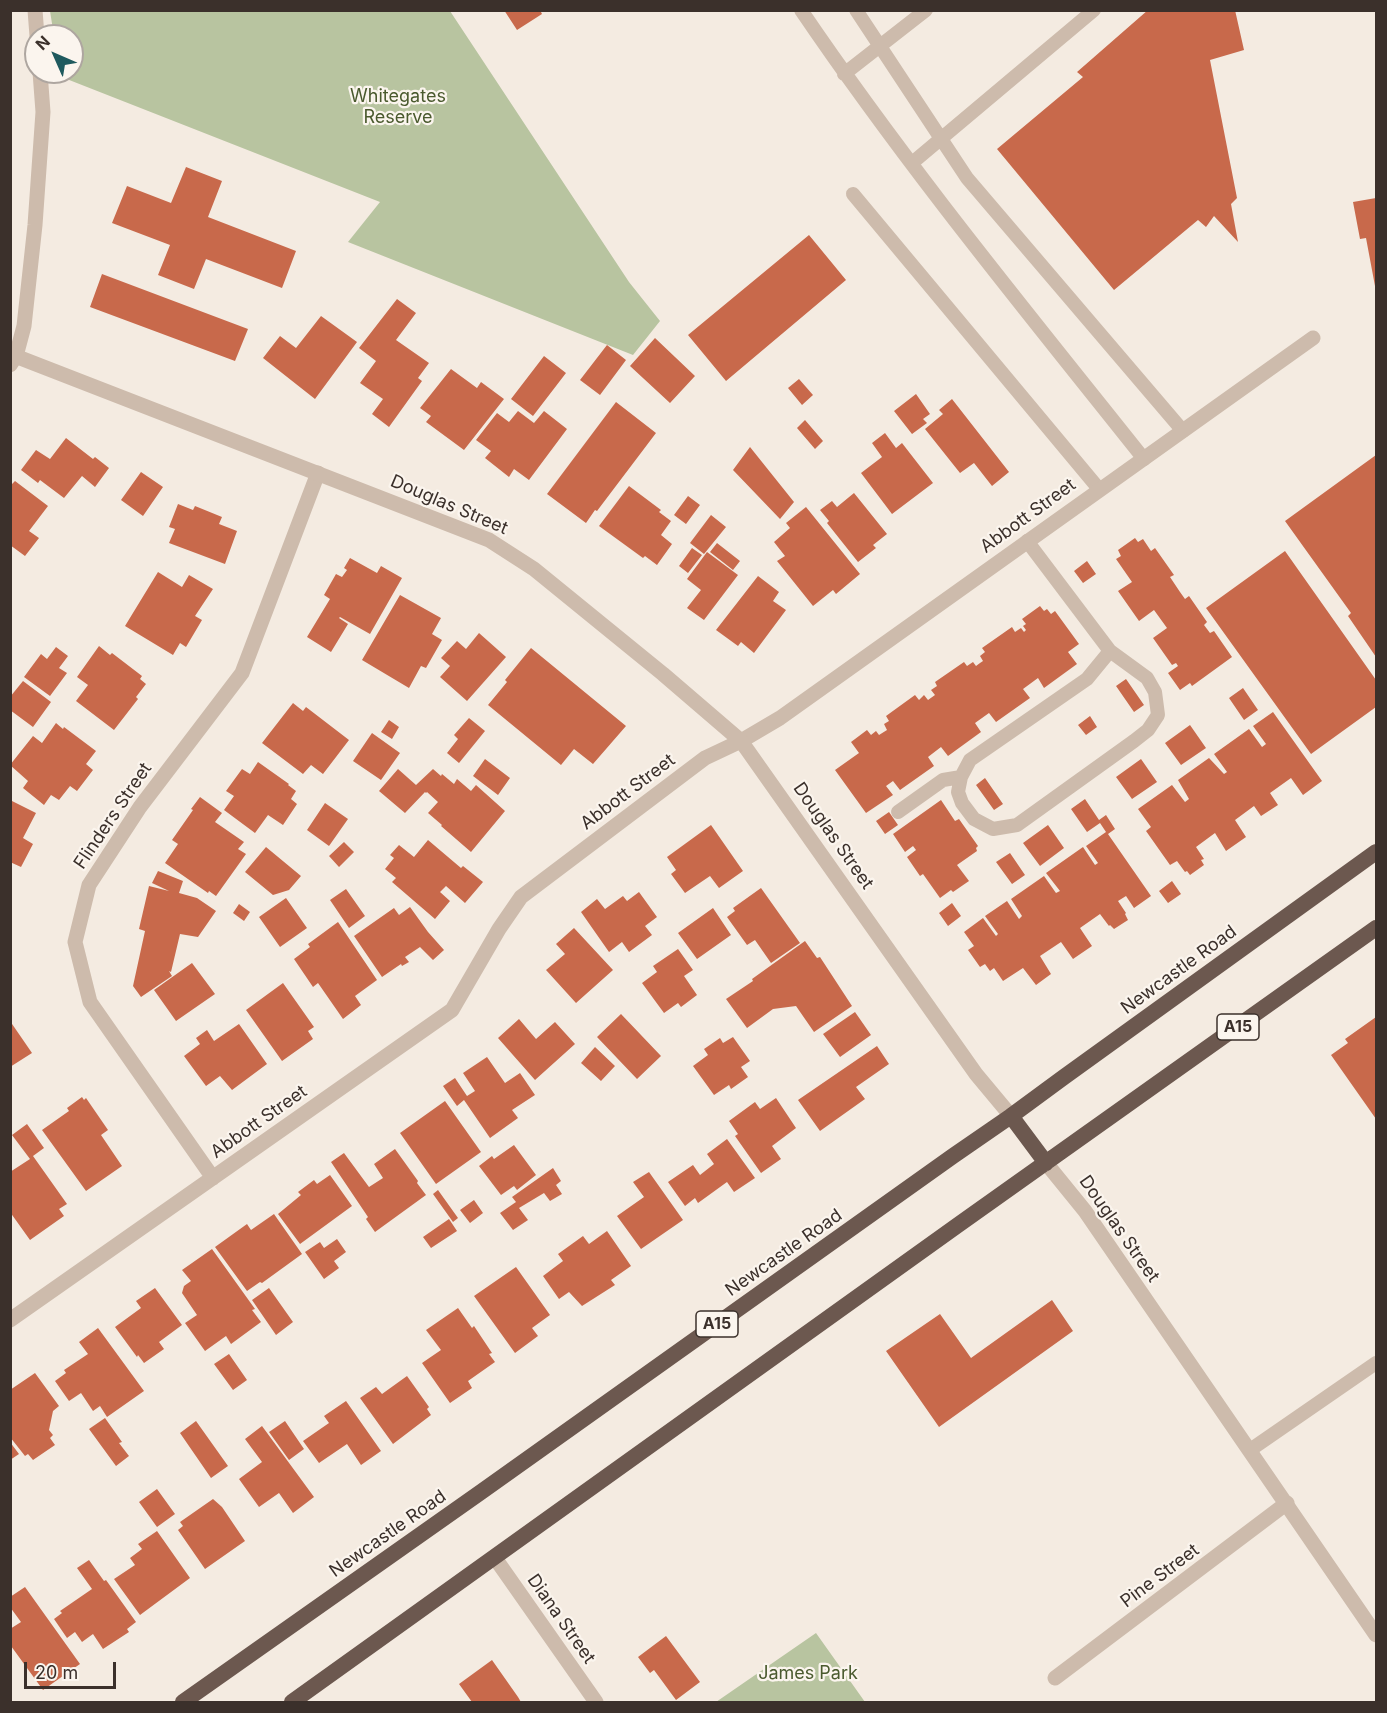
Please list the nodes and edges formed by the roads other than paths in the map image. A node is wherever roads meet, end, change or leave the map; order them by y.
1 (801, 10) edge
2 (856, 10) edge
3 (926, 10) edge
4 (1094, 10) edge
5 (880, 47) junction
6 (844, 74) junction
7 (41, 84) edge
8 (940, 138) junction
9 (912, 163) junction
10 (853, 194) dead end
11 (1313, 338) dead end
12 (12, 358) edge
13 (1183, 431) junction
14 (1144, 459) junction
15 (318, 473) junction
16 (1099, 489) junction
17 (1027, 541) junction
18 (1110, 651) junction
19 (741, 741) junction
20 (961, 777) junction
21 (898, 812) dead end
22 (1377, 852) edge
23 (1377, 928) edge
24 (1011, 1116) junction
25 (1046, 1163) junction
26 (213, 1178) junction
27 (10, 1320) edge
28 (1377, 1363) edge
29 (1250, 1450) junction
30 (1287, 1503) junction
31 (495, 1558) junction
32 (1377, 1635) edge
33 (1055, 1678) dead end
34 (183, 1702) edge
35 (292, 1702) edge
36 (596, 1702) edge

1 - 6 lane
2 - 5 lane
3 - 5 lane
4 - 8 lane
5 - 6 lane
5 - 8 lane
6 - 9 lane
7 - 12 street
8 - 9 lane
8 - 13 lane
9 - 14 lane
10 - 16 lane
11 - 13 street, Abbott Street
12 - 15 street, Douglas Street
13 - 14 street, Abbott Street
14 - 16 street, Abbott Street
15 - 19 street, Douglas Street
15 - 26 street, Flinders Street
16 - 17 street, Abbott Street
17 - 18 lane
17 - 19 street, Abbott Street
18 - 20 lane
18 - 20 lane
19 - 24 street, Douglas Street
19 - 26 street, Abbott Street
20 - 21 lane
22 - 24 highway, Newcastle Road / A15
23 - 25 highway, A15
24 - 25 highway, Douglas Street
24 - 34 highway, Newcastle Road / A15
25 - 29 street, Douglas Street
25 - 31 highway, A15
26 - 27 street, Abbott Street
28 - 29 lane
29 - 30 street, Douglas Street
30 - 32 street, Douglas Street
30 - 33 street, Pine Street
31 - 35 highway, A15
31 - 36 street, Diana Street

